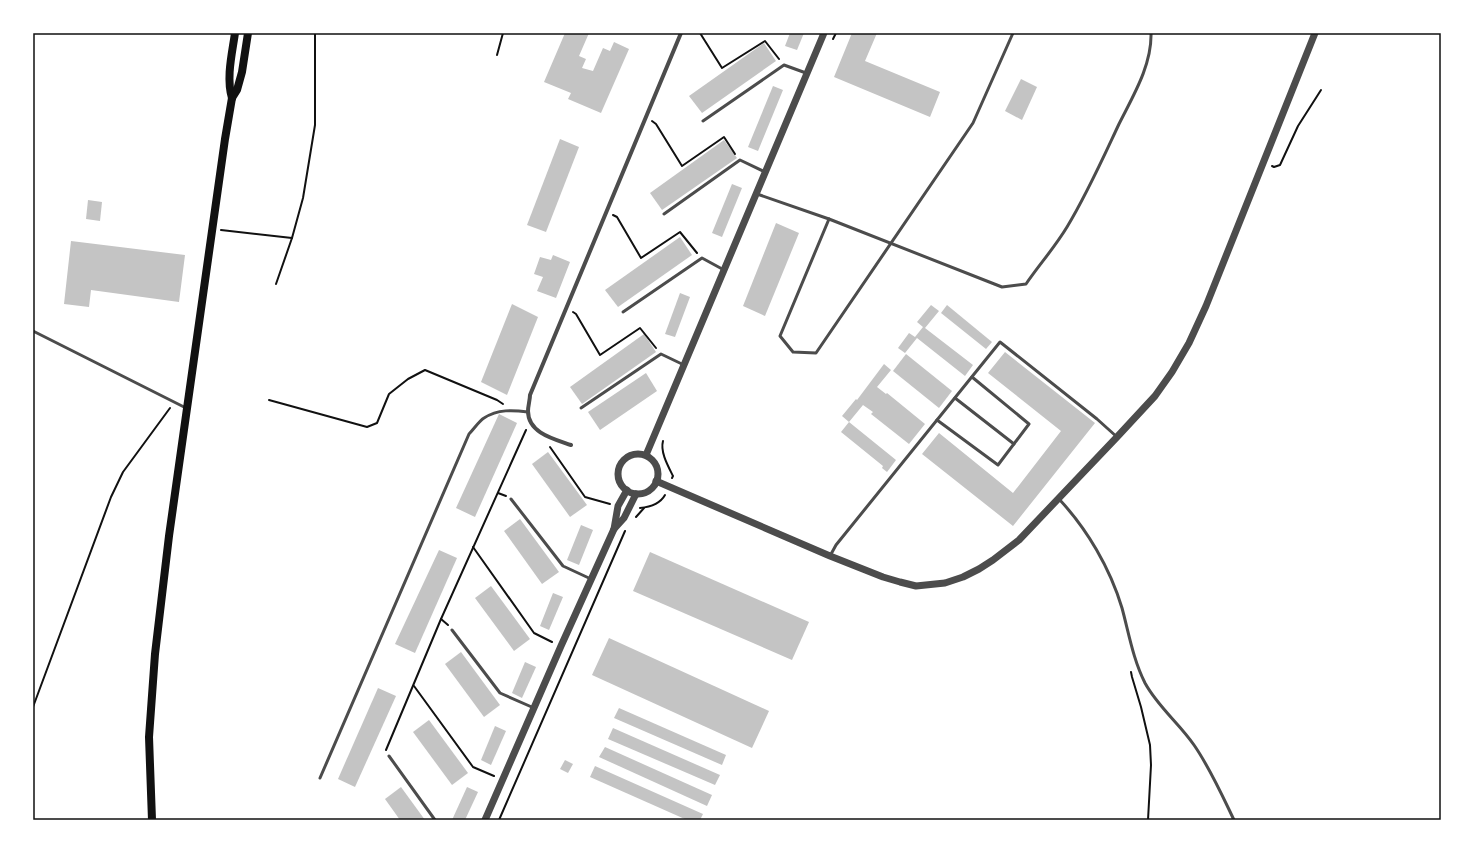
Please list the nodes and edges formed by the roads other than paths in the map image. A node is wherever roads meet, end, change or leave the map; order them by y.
1 (235, 33) edge
2 (248, 33) edge
3 (681, 33) edge
4 (824, 33) edge
5 (1013, 33) edge
6 (1151, 33) edge
7 (1315, 33) edge
8 (807, 74) junction
9 (232, 98) junction
10 (703, 121) dead end
11 (766, 172) junction
12 (757, 194) junction
13 (664, 214) dead end
14 (829, 220) junction
15 (890, 243) junction
16 (724, 270) junction
17 (623, 312) dead end
18 (33, 331) edge
19 (684, 365) junction
20 (972, 377) junction
21 (955, 398) junction
22 (581, 408) dead end
23 (188, 409) junction
24 (528, 412) junction
25 (937, 420) junction
26 (1117, 437) junction
27 (1014, 444) junction
28 (570, 446) dead end
29 (646, 455) junction
30 (656, 481) junction
31 (627, 490) junction
32 (636, 494) junction
33 (1058, 498) junction
34 (511, 499) dead end
35 (614, 529) junction
36 (830, 556) junction
37 (592, 579) junction
38 (452, 630) dead end
39 (534, 708) junction
40 (389, 756) road end
41 (320, 778) dead end
42 (152, 820) edge
43 (434, 820) edge
44 (485, 820) edge
45 (1234, 820) edge

1 - 9 main road
2 - 9 main road
3 - 24 street
4 - 8 street
5 - 15 lane
6 - 15 lane
7 - 26 street
8 - 10 lane
8 - 11 street
9 - 23 main road
11 - 12 street
11 - 13 lane
12 - 14 lane
12 - 16 street
14 - 15 lane
14 - 15 lane
16 - 17 lane
16 - 19 street
18 - 23 lane
19 - 22 lane
19 - 29 street
20 - 21 lane
20 - 26 lane
20 - 27 lane
21 - 25 lane
21 - 27 lane
23 - 42 main road
24 - 28 street
24 - 41 lane
25 - 27 lane
25 - 36 lane
26 - 33 street
29 - 30 street
29 - 31 street
30 - 32 street
30 - 36 street
31 - 32 street
31 - 35 street
32 - 35 street
33 - 36 street
33 - 45 lane
34 - 37 lane
35 - 37 street
37 - 39 street
38 - 39 lane
39 - 44 street
40 - 43 lane

